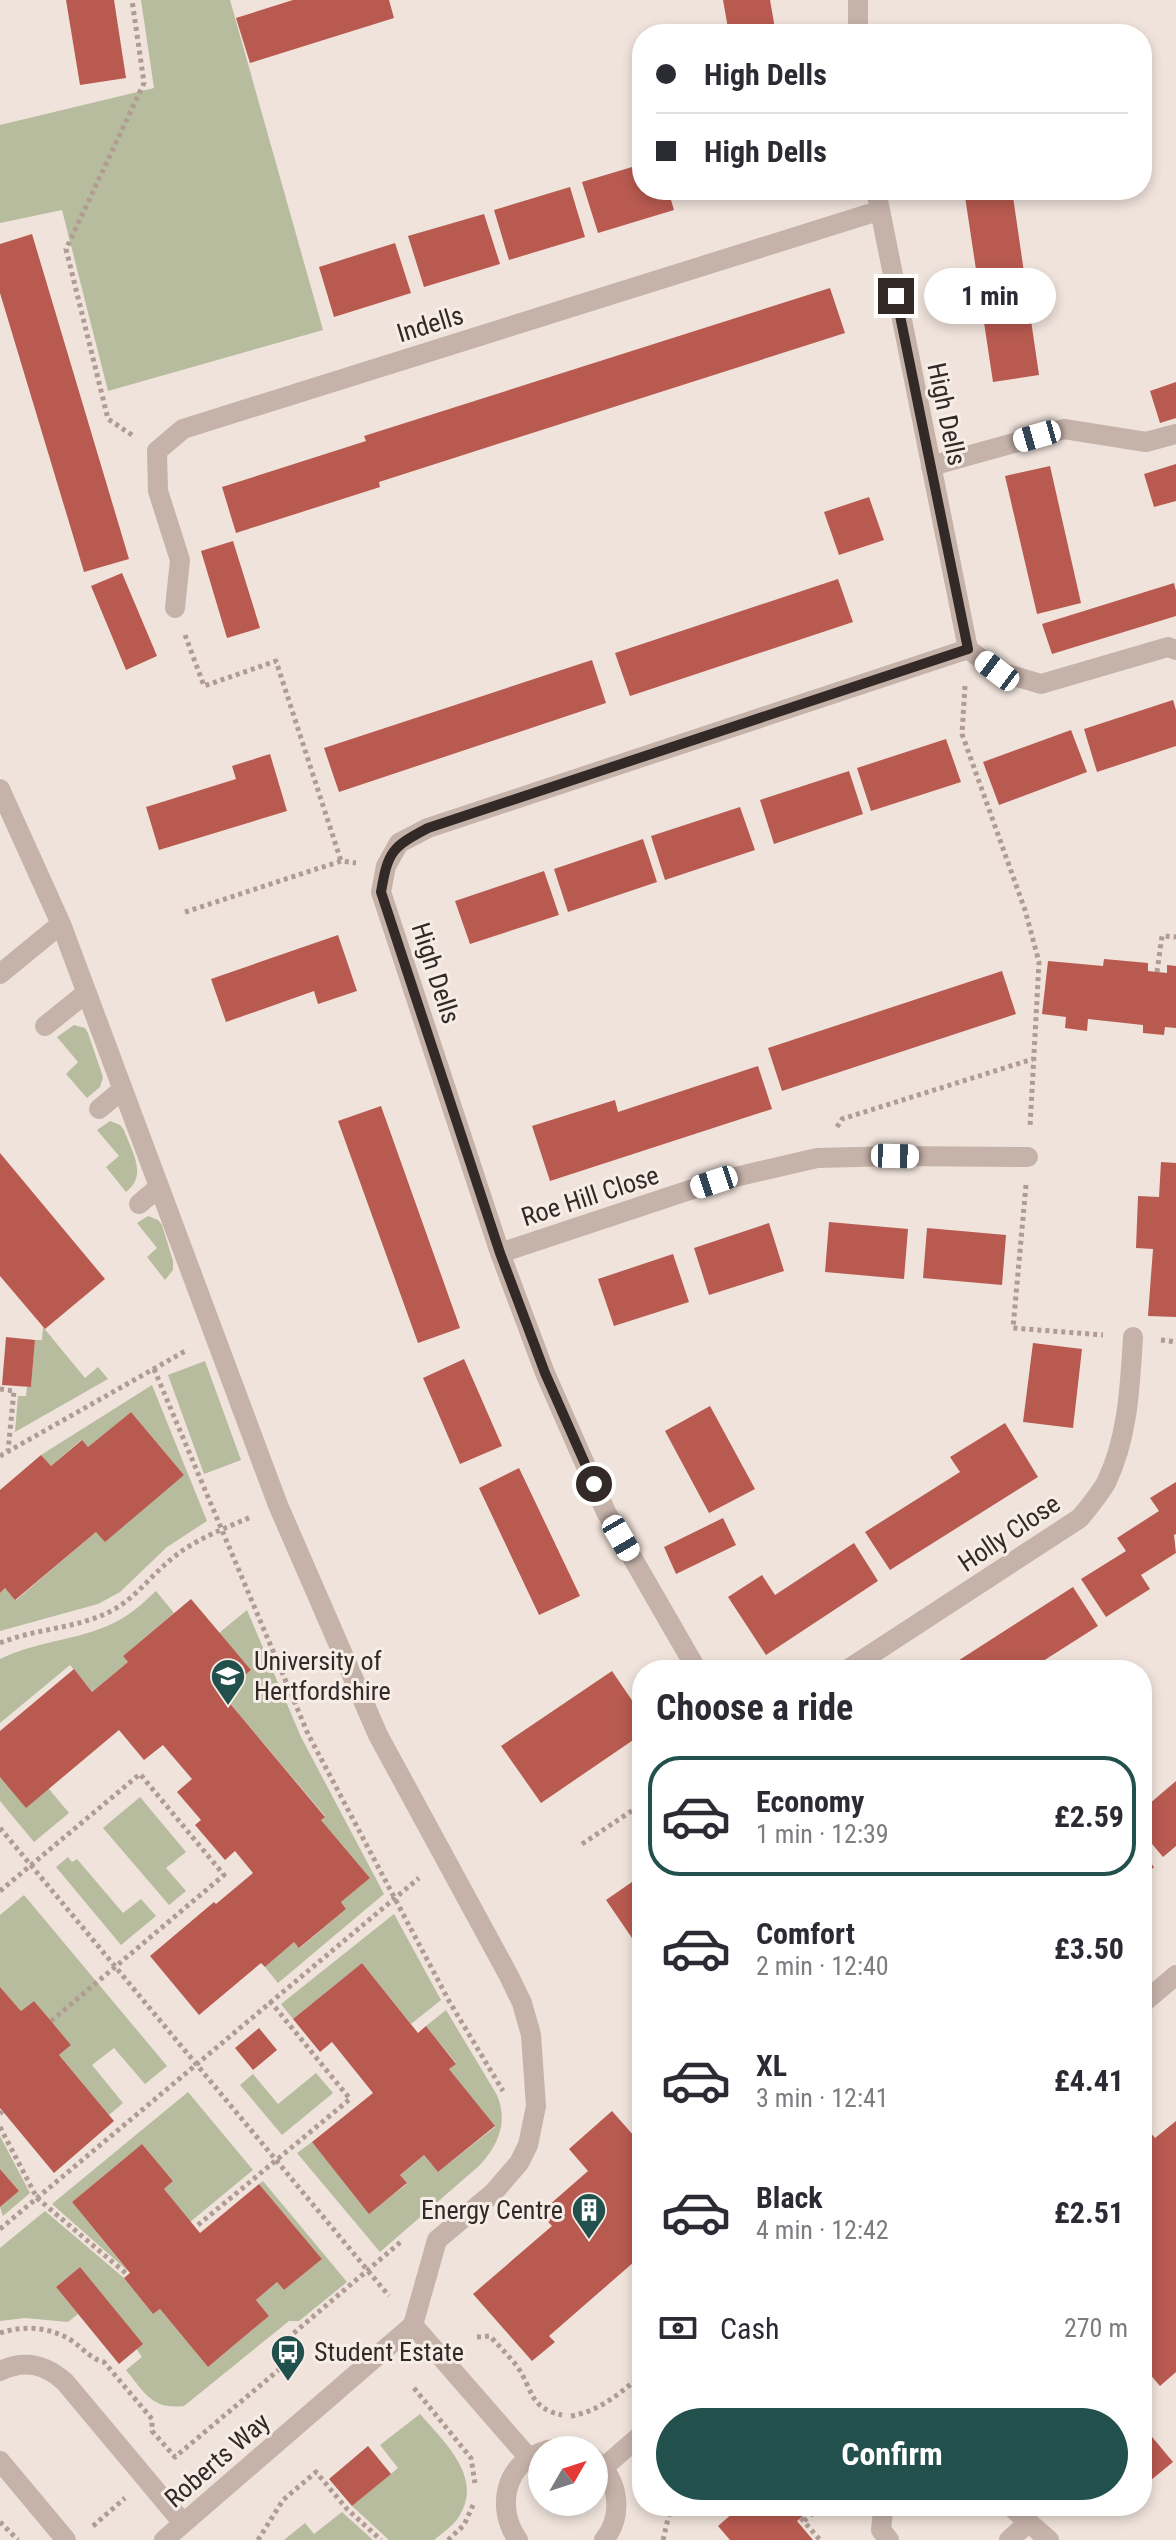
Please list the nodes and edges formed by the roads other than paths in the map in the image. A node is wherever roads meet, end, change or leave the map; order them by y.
1 (858, 0) edge
2 (858, 24) edge
3 (877, 200) edge
4 (1176, 434) edge
5 (931, 466) junction
6 (175, 608) road end
7 (968, 649) junction
8 (1176, 650) edge
9 (0, 789) edge
10 (61, 924) junction
11 (0, 974) edge
12 (86, 993) junction
13 (45, 1026) dead end
14 (122, 1090) junction
15 (99, 1109) dead end
16 (1028, 1157) road end
17 (158, 1188) junction
18 (139, 1204) dead end
19 (500, 1253) junction
20 (1133, 1337) road end
21 (691, 1660) edge
22 (862, 1660) edge
23 (1176, 1975) edge
24 (1152, 1995) edge
25 (413, 2325) junction
26 (0, 2371) edge
27 (632, 2441) edge
28 (528, 2442) edge
29 (608, 2457) edge
30 (0, 2461) edge
31 (528, 2462) edge
32 (608, 2475) edge
33 (882, 2516) edge
34 (1021, 2516) edge
35 (183, 2523) junction
36 (1028, 2523) junction
37 (66, 2540) edge
38 (164, 2540) edge
39 (517, 2540) edge
40 (604, 2540) edge
41 (889, 2540) edge
42 (1009, 2540) edge
43 (1049, 2540) edge

1 - 2 street
3 - 5 street, High Dells
3 - 6 street, Indells
4 - 5 street
5 - 7 street, High Dells
7 - 8 street
7 - 19 street, High Dells
9 - 10 street
10 - 11 street
10 - 12 street
12 - 13 street
12 - 14 street
14 - 15 street
14 - 17 street
16 - 19 street, Roe Hill Close
17 - 18 street
17 - 25 street
19 - 21 street, High Dells
20 - 22 street, Holly Close
23 - 24 street
25 - 28 street
25 - 35 street, Roberts Way
26 - 35 street
27 - 29 street
30 - 37 street
31 - 39 street
32 - 40 street
33 - 41 street
34 - 36 street
35 - 38 street, Roberts Way
36 - 42 street
36 - 43 street

